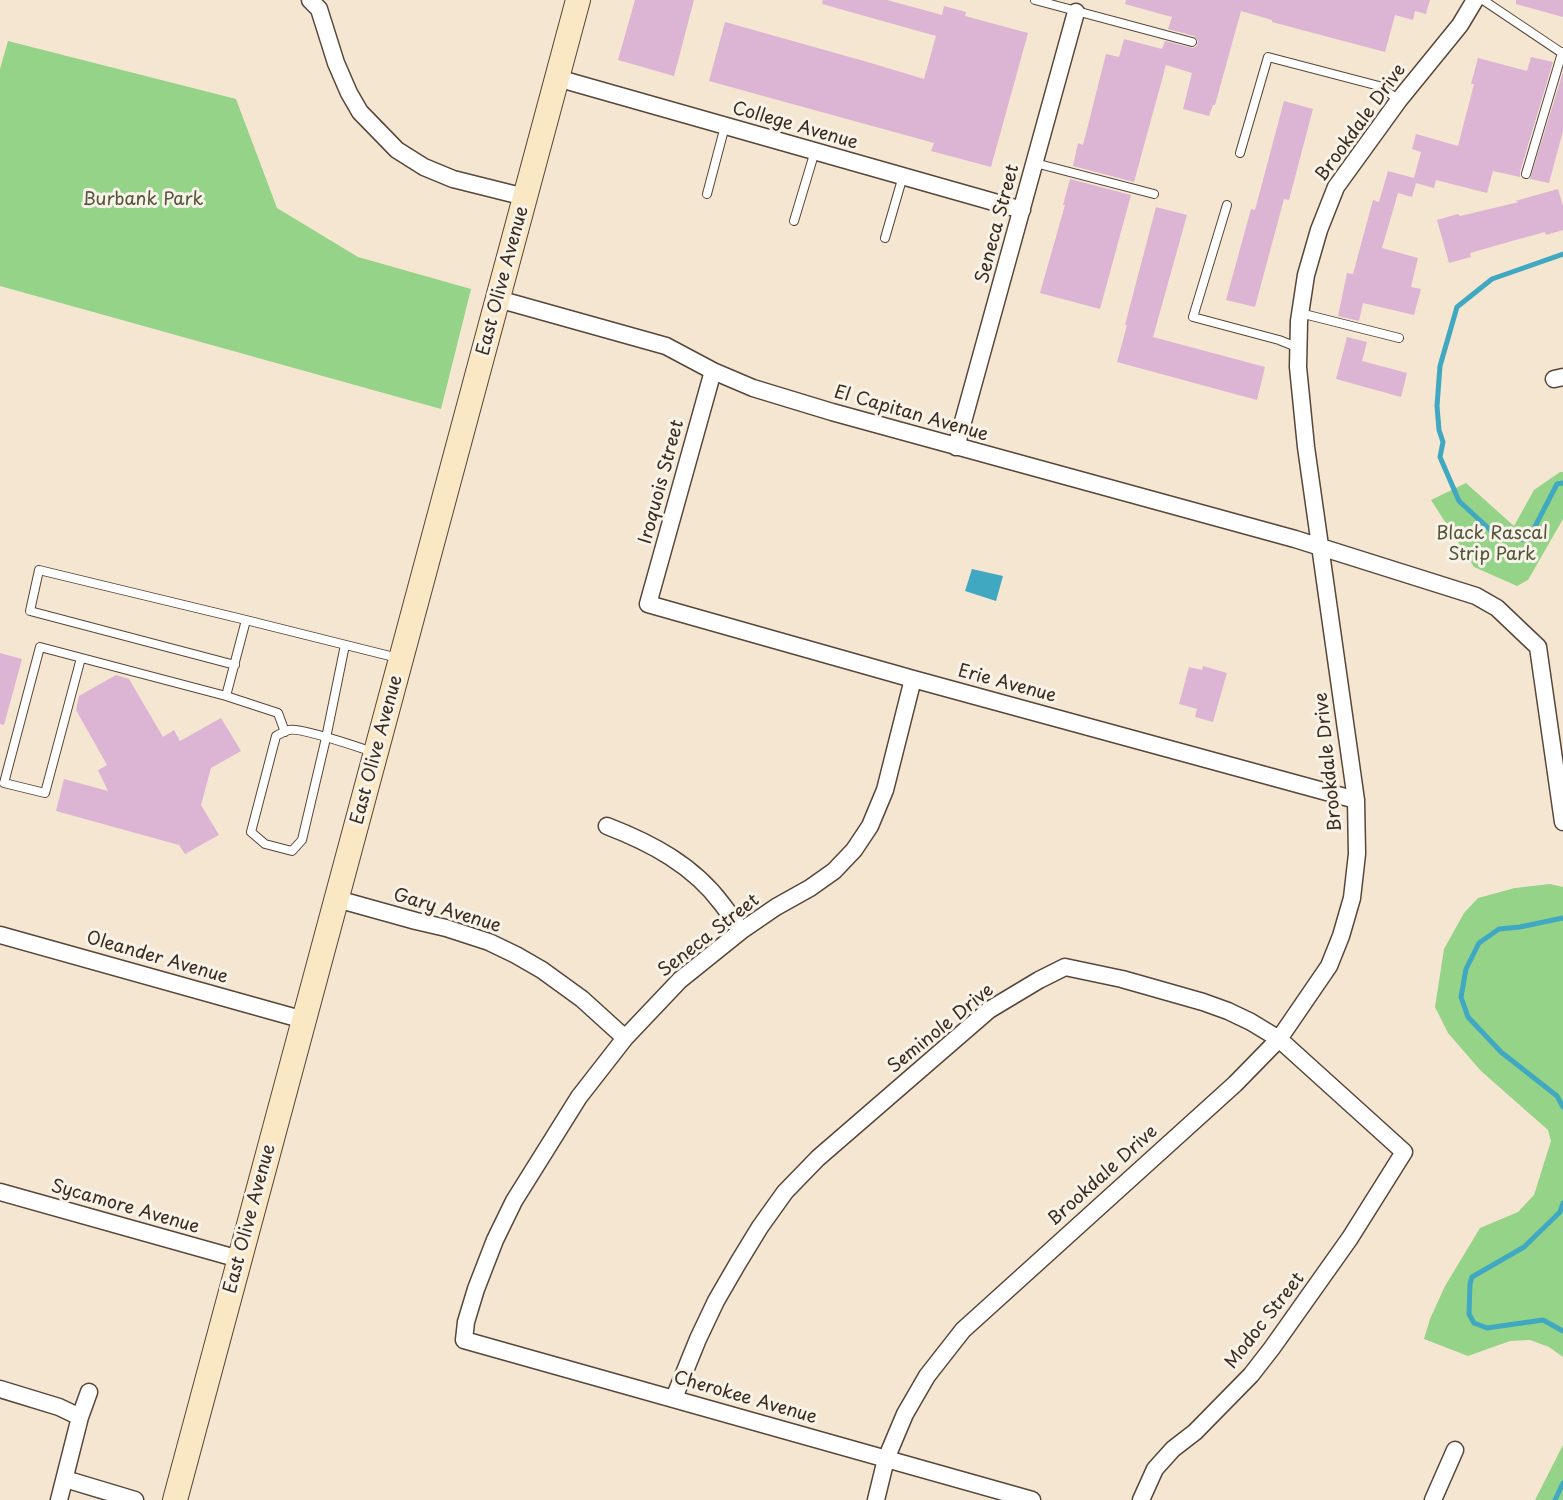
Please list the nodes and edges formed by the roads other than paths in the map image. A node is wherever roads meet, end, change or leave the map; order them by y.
1 (578, 0) edge
2 (1035, 0) edge
3 (1475, 0) edge
4 (1483, 0) edge
5 (318, 3) edge
6 (1076, 12) junction
7 (1192, 42) dead end
8 (1562, 52) edge
9 (557, 78) junction
10 (1399, 100) junction
11 (725, 126) junction
12 (815, 151) junction
13 (1240, 153) dead end
14 (1035, 163) junction
15 (1526, 174) dead end
16 (903, 176) junction
17 (707, 194) dead end
18 (1154, 194) dead end
19 (525, 197) junction
20 (1227, 206) dead end
21 (1022, 210) junction
22 (794, 221) dead end
23 (885, 238) dead end
24 (498, 299) junction
25 (1300, 313) junction
26 (1399, 338) dead end
27 (1299, 348) junction
28 (713, 370) junction
29 (956, 447) junction
30 (1320, 548) junction
31 (648, 604) joint
32 (246, 620) junction
33 (345, 645) junction
34 (81, 658) junction
35 (402, 659) junction
36 (235, 664) junction
37 (913, 679) junction
38 (226, 696) junction
39 (285, 732) junction
40 (326, 738) junction
41 (376, 753) junction
42 (1356, 800) junction
43 (1563, 822) edge
44 (607, 826) dead end
45 (337, 899) junction
46 (741, 931) junction
47 (0, 934) edge
48 (304, 1020) junction
49 (625, 1038) junction
50 (1279, 1039) junction
51 (1404, 1152) joint
52 (0, 1192) edge
53 (239, 1259) junction
54 (466, 1322) joint
55 (0, 1389) edge
56 (89, 1392) dead end
57 (674, 1398) junction
58 (80, 1417) junction
59 (1455, 1450) dead end
60 (886, 1459) junction
61 (65, 1479) junction
62 (59, 1500) edge
63 (135, 1500) edge
64 (175, 1500) edge
65 (876, 1500) edge
66 (1032, 1500) edge
67 (1141, 1500) edge
68 (1433, 1500) edge

1 - 9 main road, East Olive Avenue
2 - 6 lane
3 - 10 street, Brookdale Drive
4 - 8 lane
5 - 19 street
6 - 7 lane
6 - 14 street, Seneca Street
8 - 15 lane
9 - 11 street, College Avenue
9 - 19 main road, East Olive Avenue
10 - 13 lane
10 - 25 street, Brookdale Drive
11 - 12 street, College Avenue
11 - 17 lane
12 - 16 street, College Avenue
12 - 22 lane
14 - 18 lane
14 - 21 street, Seneca Street
16 - 21 street, College Avenue
16 - 23 lane
19 - 24 main road, East Olive Avenue
20 - 27 lane
21 - 29 street, Seneca Street
24 - 28 street, El Capitan Avenue
24 - 35 main road, East Olive Avenue
25 - 26 lane
25 - 27 street, Brookdale Drive
27 - 30 street, Brookdale Drive
28 - 29 street, El Capitan Avenue
28 - 31 street, Iroquois Street
29 - 30 street, El Capitan Avenue
30 - 42 street, Brookdale Drive
30 - 43 street, El Capitan Avenue
31 - 37 street, Erie Avenue
32 - 33 lane
32 - 36 lane
32 - 36 lane
33 - 35 lane
33 - 40 lane
34 - 34 lane
34 - 38 lane
35 - 41 main road, East Olive Avenue
36 - 38 lane
37 - 42 street, Erie Avenue
37 - 46 street, Seneca Street
38 - 39 lane
39 - 40 lane
39 - 40 lane
40 - 41 lane
41 - 45 main road, East Olive Avenue
42 - 50 street, Brookdale Drive
44 - 46 street
45 - 48 main road, East Olive Avenue
45 - 49 street, Gary Avenue
46 - 49 street, Seneca Street
47 - 48 street, Oleander Avenue
48 - 53 main road, East Olive Avenue
49 - 54 street, Seneca Street
50 - 51 street, Seminole Drive
50 - 57 street, Seminole Drive
50 - 60 street, Brookdale Drive
51 - 67 street, Modoc Street
52 - 53 street, Sycamore Avenue
53 - 64 main road, East Olive Avenue
54 - 57 street, Cherokee Avenue
55 - 58 street
56 - 58 street
57 - 60 street, Cherokee Avenue
58 - 61 street
59 - 68 street
60 - 65 street, Brookdale Drive
60 - 66 street, Cherokee Avenue
61 - 62 street
61 - 63 street

